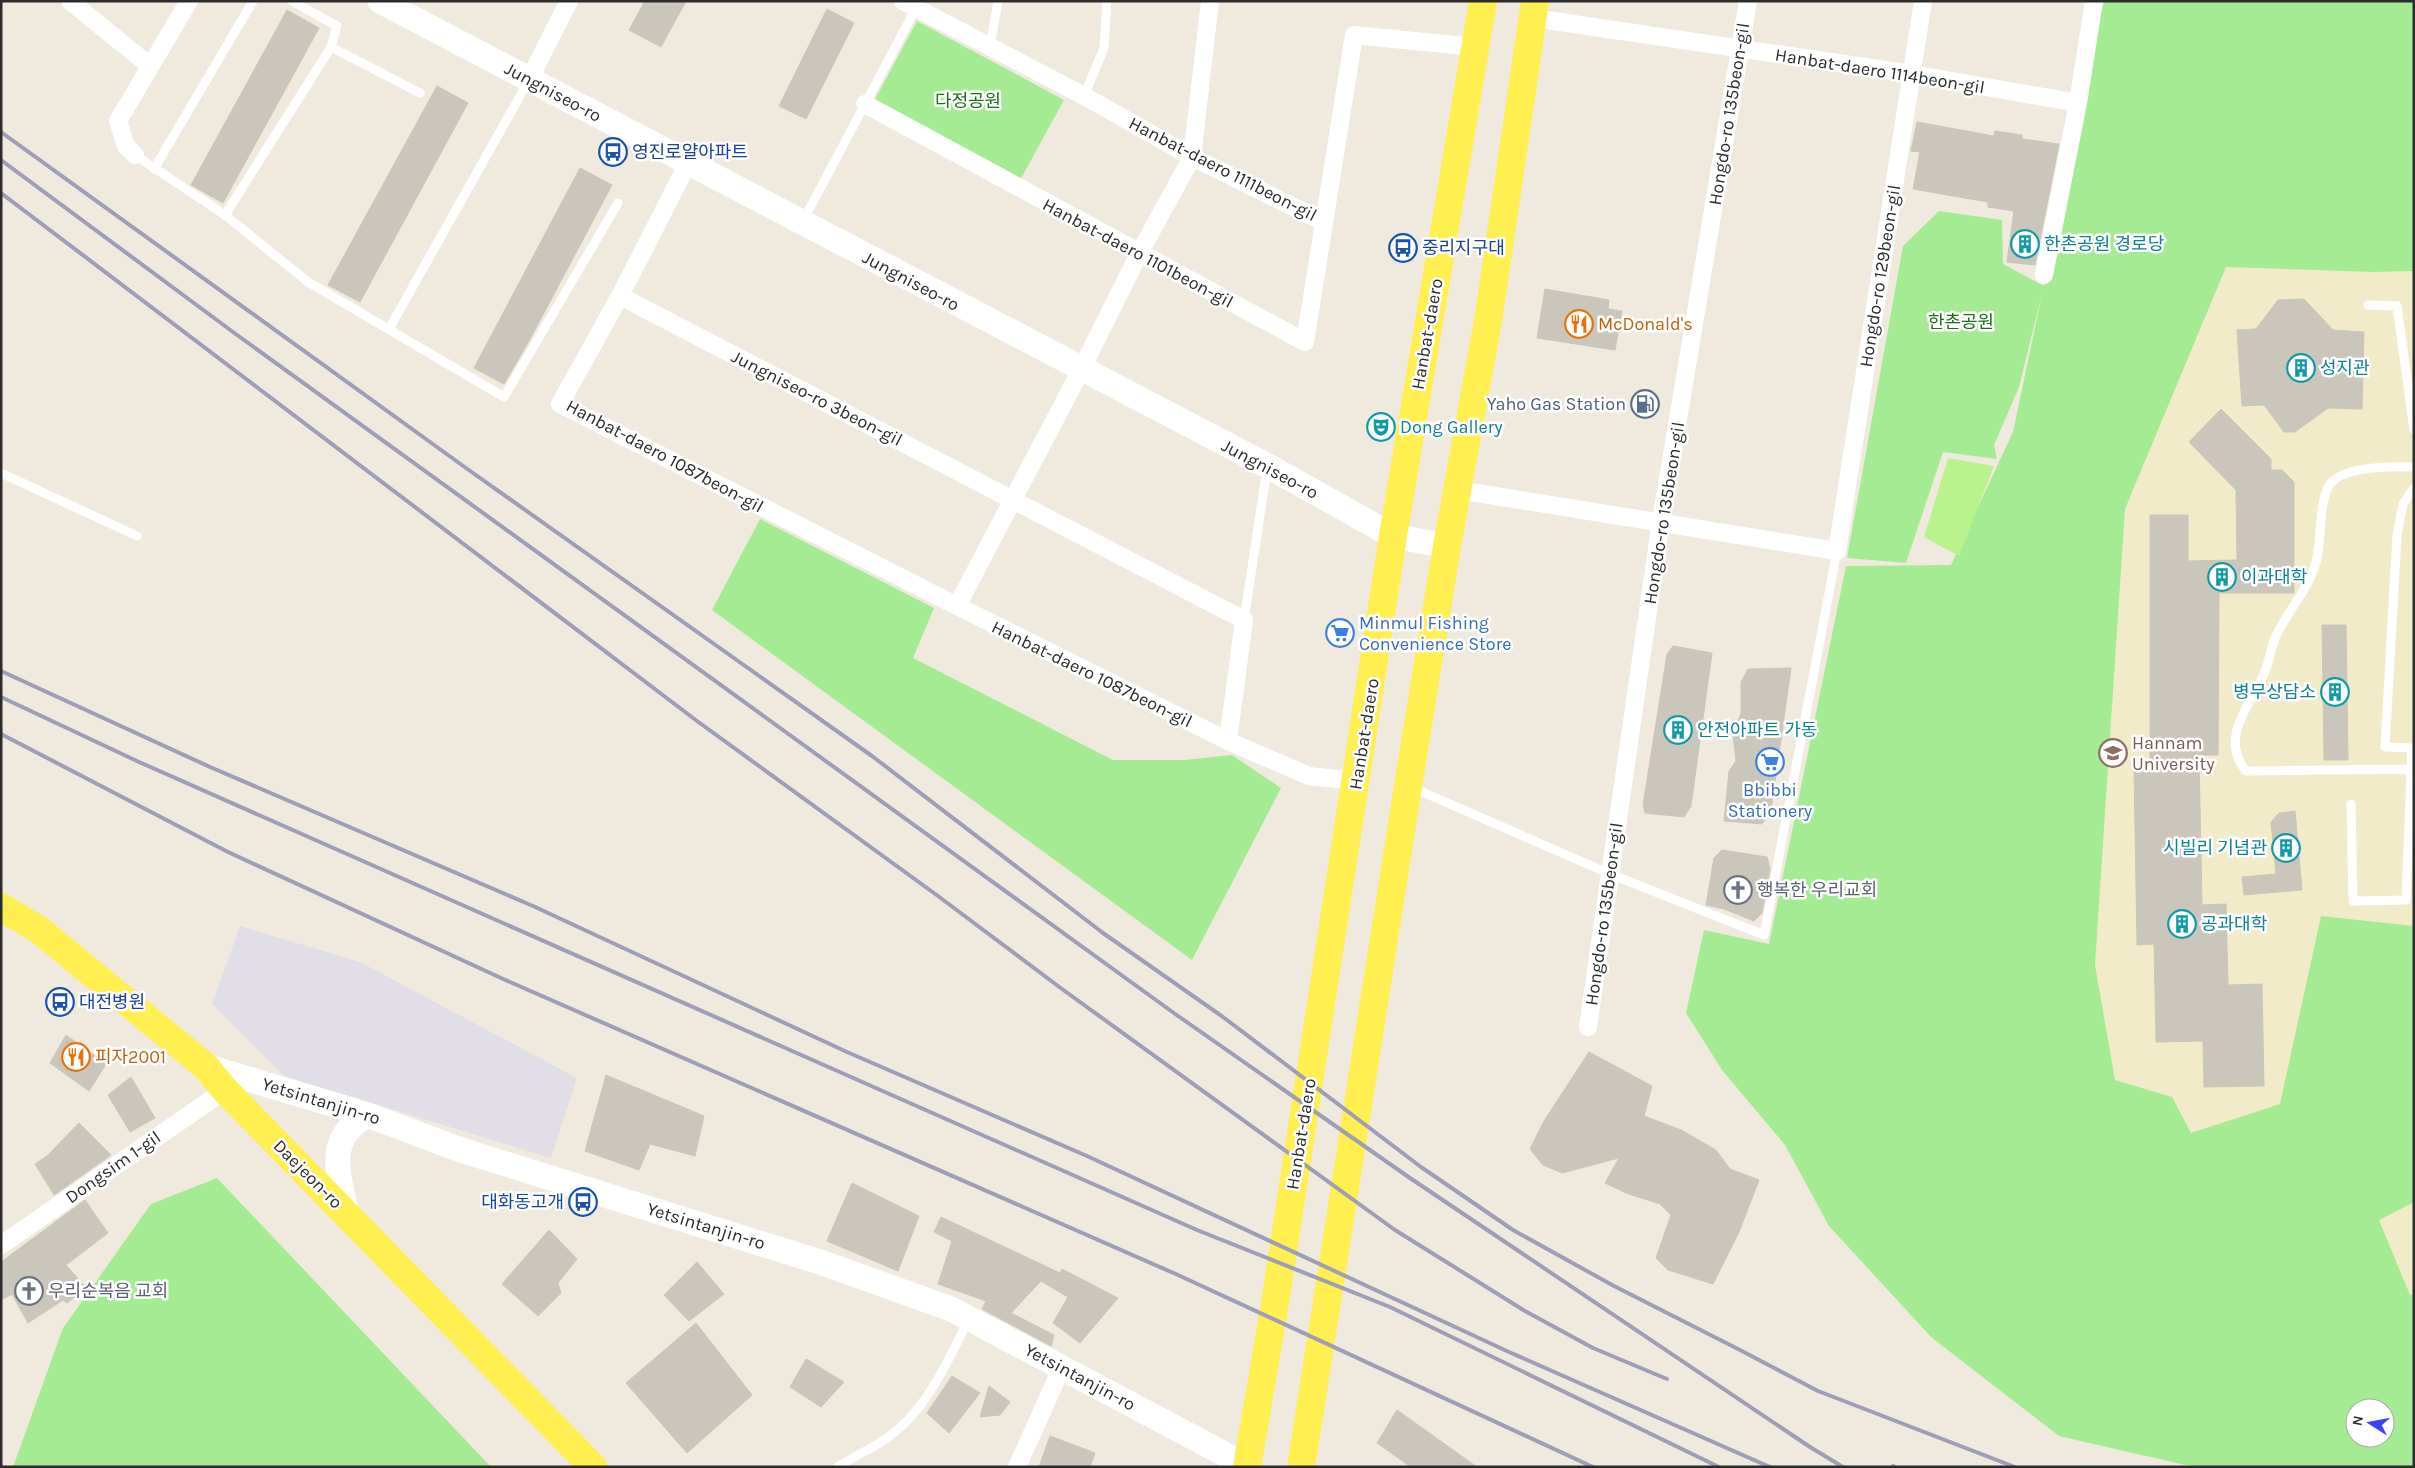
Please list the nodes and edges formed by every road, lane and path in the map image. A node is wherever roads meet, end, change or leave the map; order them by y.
1 (70, 1) edge
2 (189, 1) edge
3 (253, 1) edge
4 (292, 1) edge
5 (380, 1) edge
6 (569, 1) edge
7 (998, 1) edge
8 (1107, 1) edge
9 (1210, 1) edge
10 (1483, 1) edge
11 (1748, 1) edge
12 (1923, 1) edge
13 (2094, 1) edge
14 (909, 5) edge
15 (1534, 10) edge
16 (331, 47) junction
17 (990, 47) junction
18 (1475, 48) junction
19 (1740, 50) junction
20 (150, 66) junction
21 (1912, 74) junction
22 (530, 80) junction
23 (420, 93) dead end
24 (1084, 96) junction
25 (2078, 103) junction
26 (865, 104) junction
27 (135, 155) joint
28 (1192, 157) junction
29 (688, 163) junction
30 (154, 169) junction
31 (618, 203) dead end
32 (225, 215) junction
33 (1322, 221) junction
34 (801, 223) junction
35 (1139, 254) junction
36 (2044, 274) dead end
37 (620, 296) junction
38 (2368, 306) dead end
39 (388, 329) junction
40 (1081, 370) junction
41 (2414, 430) edge
42 (1268, 466) junction
43 (2414, 467) edge
44 (1, 473) edge
45 (2414, 488) edge
46 (1458, 490) junction
47 (1013, 500) junction
48 (1661, 521) junction
49 (137, 536) dead end
50 (1393, 536) junction
51 (1447, 546) junction
52 (1837, 551) junction
53 (957, 606) junction
54 (1244, 620) junction
55 (1228, 741) junction
56 (2411, 769) junction
57 (1356, 781) junction
58 (1408, 786) junction
59 (2351, 804) dead end
60 (1610, 874) junction
61 (1, 906) edge
62 (1588, 1027) dead end
63 (205, 1066) junction
64 (225, 1090) junction
65 (368, 1115) junction
66 (346, 1213) junction
67 (1, 1245) edge
68 (970, 1319) junction
69 (1062, 1367) junction
70 (593, 1467) edge
71 (837, 1467) edge
72 (1017, 1467) edge
73 (1248, 1467) edge
74 (1301, 1467) edge

1 - 20 street
2 - 20 street
3 - 30 lane
4 - 16 lane
5 - 22 street, Jungniseo-ro
6 - 22 street
7 - 17 lane
8 - 24 lane
9 - 28 street
10 - 18 main road, Hanbat-daero
11 - 19 street, Hongdo-ro 135beon-gil
12 - 21 street, Hongdo-ro 129beon-gil
13 - 25 street
14 - 17 street, Hanbat-daero 1111beon-gil
14 - 26 lane
15 - 19 street, Hanbat-daero 1114beon-gil
15 - 46 main road
16 - 23 lane
16 - 32 lane
17 - 24 street, Hanbat-daero 1111beon-gil
18 - 33 street, Hanbat-daero 1111beon-gil
18 - 50 main road, Hanbat-daero
19 - 21 street, Hanbat-daero 1114beon-gil
19 - 48 street, Hongdo-ro 135beon-gil
20 - 27 street
21 - 25 street, Hanbat-daero 1114beon-gil
21 - 52 street, Hongdo-ro 129beon-gil
22 - 29 street, Jungniseo-ro
22 - 39 lane
24 - 28 street, Hanbat-daero 1111beon-gil
25 - 36 street
26 - 34 lane
26 - 35 street, Hanbat-daero 1101beon-gil
27 - 30 lane
28 - 33 street, Hanbat-daero 1111beon-gil
28 - 35 street
29 - 34 street, Jungniseo-ro
29 - 37 street, Hanbat-daero 1087beon-gil
30 - 32 lane
31 - 39 lane
32 - 39 lane
33 - 35 street, Hanbat-daero 1101beon-gil
34 - 40 street, Jungniseo-ro
35 - 40 street
37 - 47 street, Jungniseo-ro 3beon-gil
37 - 53 street, Hanbat-daero 1087beon-gil
38 - 41 lane
40 - 42 street, Jungniseo-ro
40 - 47 street
42 - 50 street, Jungniseo-ro
42 - 54 lane
43 - 56 lane
44 - 49 lane
45 - 56 lane
46 - 48 street
46 - 51 main road
47 - 53 street
47 - 54 street, Jungniseo-ro 3beon-gil
48 - 52 street
48 - 60 street, Hongdo-ro 135beon-gil
50 - 51 street, Jungniseo-ro
50 - 57 main road, Hanbat-daero
51 - 58 main road
52 - 60 lane
53 - 55 street, Hanbat-daero 1087beon-gil
54 - 55 street
55 - 57 street, Hanbat-daero 1087beon-gil
56 - 59 lane
57 - 73 main road, Hanbat-daero
58 - 60 lane
58 - 74 main road
60 - 62 street, Hongdo-ro 135beon-gil
61 - 63 main road, Daejeon-ro
63 - 64 main road, Daejeon-ro
63 - 65 street, Yetsintanjin-ro
64 - 66 main road, Daejeon-ro
64 - 67 street, Dongsim 1-gil
65 - 66 street
65 - 68 street, Yetsintanjin-ro
66 - 70 main road, Daejeon-ro
68 - 69 street, Yetsintanjin-ro
68 - 71 lane
69 - 72 street
69 - 73 street, Yetsintanjin-ro

